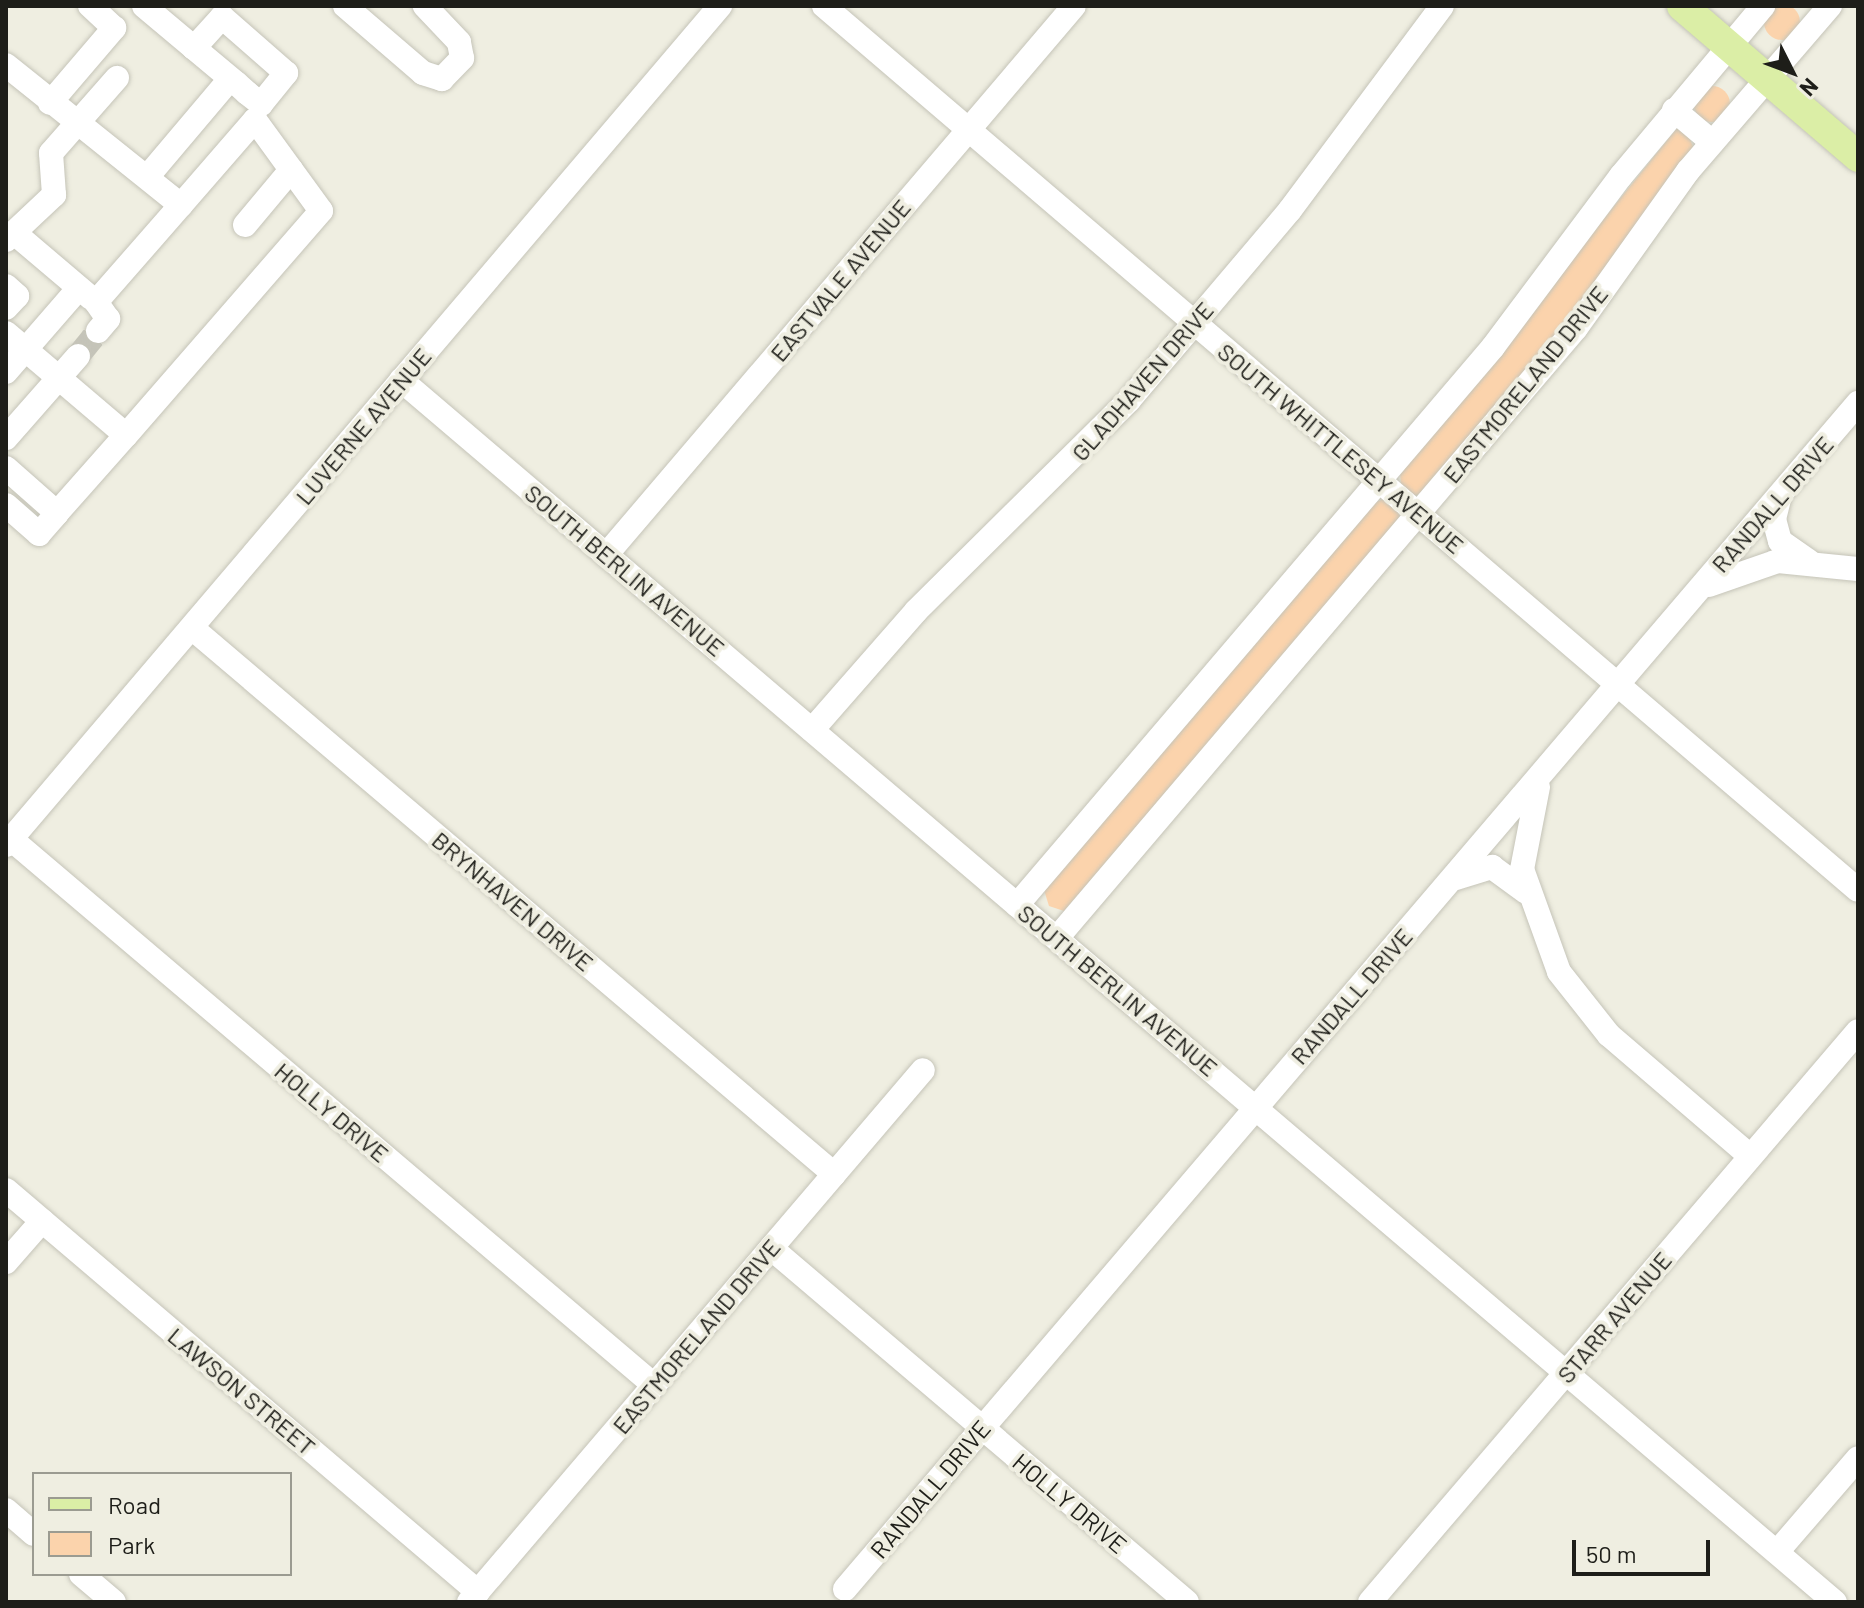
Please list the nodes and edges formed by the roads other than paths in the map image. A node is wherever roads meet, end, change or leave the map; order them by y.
1 (90, 6) edge
2 (144, 6) edge
3 (345, 6) edge
4 (425, 6) edge
5 (720, 6) edge
6 (824, 6) edge
7 (1074, 6) edge
8 (1442, 6) edge
9 (1682, 6) edge
10 (1763, 6) edge
11 (1820, 9) edge
12 (114, 28) junction
13 (1728, 46) junction
14 (194, 58) junction
15 (6, 65) edge
16 (117, 78) dead end
17 (1766, 79) junction
18 (238, 85) junction
19 (50, 103) junction
20 (1674, 110) junction
21 (81, 119) junction
22 (969, 129) junction
23 (1712, 142) junction
24 (1858, 157) edge
25 (291, 170) junction
26 (148, 176) junction
27 (181, 205) junction
28 (245, 225) dead end
29 (12, 238) edge
30 (6, 286) edge
31 (6, 308) edge
32 (95, 310) junction
33 (1195, 323) junction
34 (6, 333) edge
35 (25, 349) junction
36 (78, 356) tunnel mouth
37 (6, 372) edge
38 (59, 378) junction
39 (401, 380) junction
40 (1858, 403) edge
41 (126, 435) junction
42 (6, 438) edge
43 (6, 468) edge
44 (1380, 481) junction
45 (1782, 492) junction
46 (6, 505) edge
47 (57, 513) junction
48 (1419, 513) junction
49 (606, 555) junction
50 (1811, 561) junction
51 (1858, 569) edge
52 (1694, 596) junction
53 (192, 628) junction
54 (1618, 684) junction
55 (812, 730) junction
56 (1550, 764) junction
57 (9, 842) edge
58 (1449, 883) junction
59 (1858, 890) edge
60 (1529, 898) junction
61 (1017, 905) junction
62 (1057, 938) junction
63 (1858, 1031) edge
64 (923, 1070) dead end
65 (1257, 1107) junction
66 (1750, 1156) junction
67 (834, 1174) junction
68 (6, 1190) edge
69 (42, 1221) junction
70 (771, 1248) junction
71 (6, 1262) edge
72 (1567, 1372) junction
73 (654, 1385) junction
74 (982, 1428) junction
75 (1858, 1458) edge
76 (6, 1510) edge
77 (32, 1532) edge
78 (1777, 1552) junction
79 (83, 1576) edge
80 (845, 1589) dead end
81 (474, 1597) edge
82 (114, 1602) edge
83 (1187, 1602) edge
84 (1370, 1602) edge
85 (1835, 1602) edge

1 - 12 street
2 - 14 street
3 - 4 street
5 - 39 street, LUVERNE AVENUE
6 - 22 street, SOUTH WHITTLESEY AVENUE
7 - 22 street, EASTVALE AVENUE
8 - 33 street, GLADHAVEN DRIVE
9 - 13 main road
10 - 13 street, EASTMORELAND DRIVE
11 - 17 street, EASTMORELAND DRIVE
12 - 14 street
12 - 19 street
13 - 17 main road
13 - 20 street, EASTMORELAND DRIVE
14 - 18 street
14 - 18 street
15 - 19 street
16 - 21 street
17 - 23 street, EASTMORELAND DRIVE
17 - 24 main road
18 - 26 street
19 - 21 street
20 - 23 street
20 - 44 street, EASTMORELAND DRIVE
21 - 26 street
21 - 29 street
22 - 33 street, SOUTH WHITTLESEY AVENUE
22 - 49 street, EASTVALE AVENUE
23 - 48 street, EASTMORELAND DRIVE
25 - 27 street
25 - 28 street
25 - 41 street
26 - 27 street
27 - 32 street
29 - 32 street
30 - 31 street
32 - 35 street
33 - 44 street, SOUTH WHITTLESEY AVENUE
33 - 55 street, GLADHAVEN DRIVE
34 - 35 street
35 - 37 street
35 - 38 street
36 - 38 street
38 - 41 street
38 - 42 street
39 - 49 street, SOUTH BERLIN AVENUE
39 - 53 street, LUVERNE AVENUE
40 - 45 street, RANDALL DRIVE
41 - 47 street
43 - 47 street
44 - 48 street, SOUTH WHITTLESEY AVENUE
44 - 61 street, EASTMORELAND DRIVE
45 - 50 street
45 - 52 street, RANDALL DRIVE
46 - 47 street
48 - 54 street, SOUTH WHITTLESEY AVENUE
48 - 62 street, EASTMORELAND DRIVE
49 - 55 street, SOUTH BERLIN AVENUE
50 - 51 street
50 - 52 street
52 - 54 street, RANDALL DRIVE
53 - 57 street, LUVERNE AVENUE
53 - 67 street, BRYNHAVEN DRIVE
54 - 56 street, RANDALL DRIVE
54 - 59 street, SOUTH WHITTLESEY AVENUE
55 - 61 street, SOUTH BERLIN AVENUE
56 - 58 street, RANDALL DRIVE
56 - 60 street
57 - 73 street, HOLLY DRIVE
58 - 60 street
58 - 65 street, RANDALL DRIVE
60 - 66 street
61 - 62 street, SOUTH BERLIN AVENUE
62 - 65 street, SOUTH BERLIN AVENUE
63 - 66 street, STARR AVENUE
64 - 67 street, EASTMORELAND DRIVE
65 - 72 street, SOUTH BERLIN AVENUE
65 - 74 street, RANDALL DRIVE
66 - 72 street, STARR AVENUE
67 - 70 street, EASTMORELAND DRIVE
68 - 69 street, LAWSON STREET
69 - 71 street
69 - 81 street, LAWSON STREET
70 - 73 street, EASTMORELAND DRIVE
70 - 74 street, HOLLY DRIVE
72 - 78 street, SOUTH BERLIN AVENUE
72 - 84 street, STARR AVENUE
73 - 81 street, EASTMORELAND DRIVE
74 - 80 street, RANDALL DRIVE
74 - 83 street, HOLLY DRIVE
75 - 78 street
76 - 77 street
78 - 85 street, SOUTH BERLIN AVENUE
79 - 82 street

